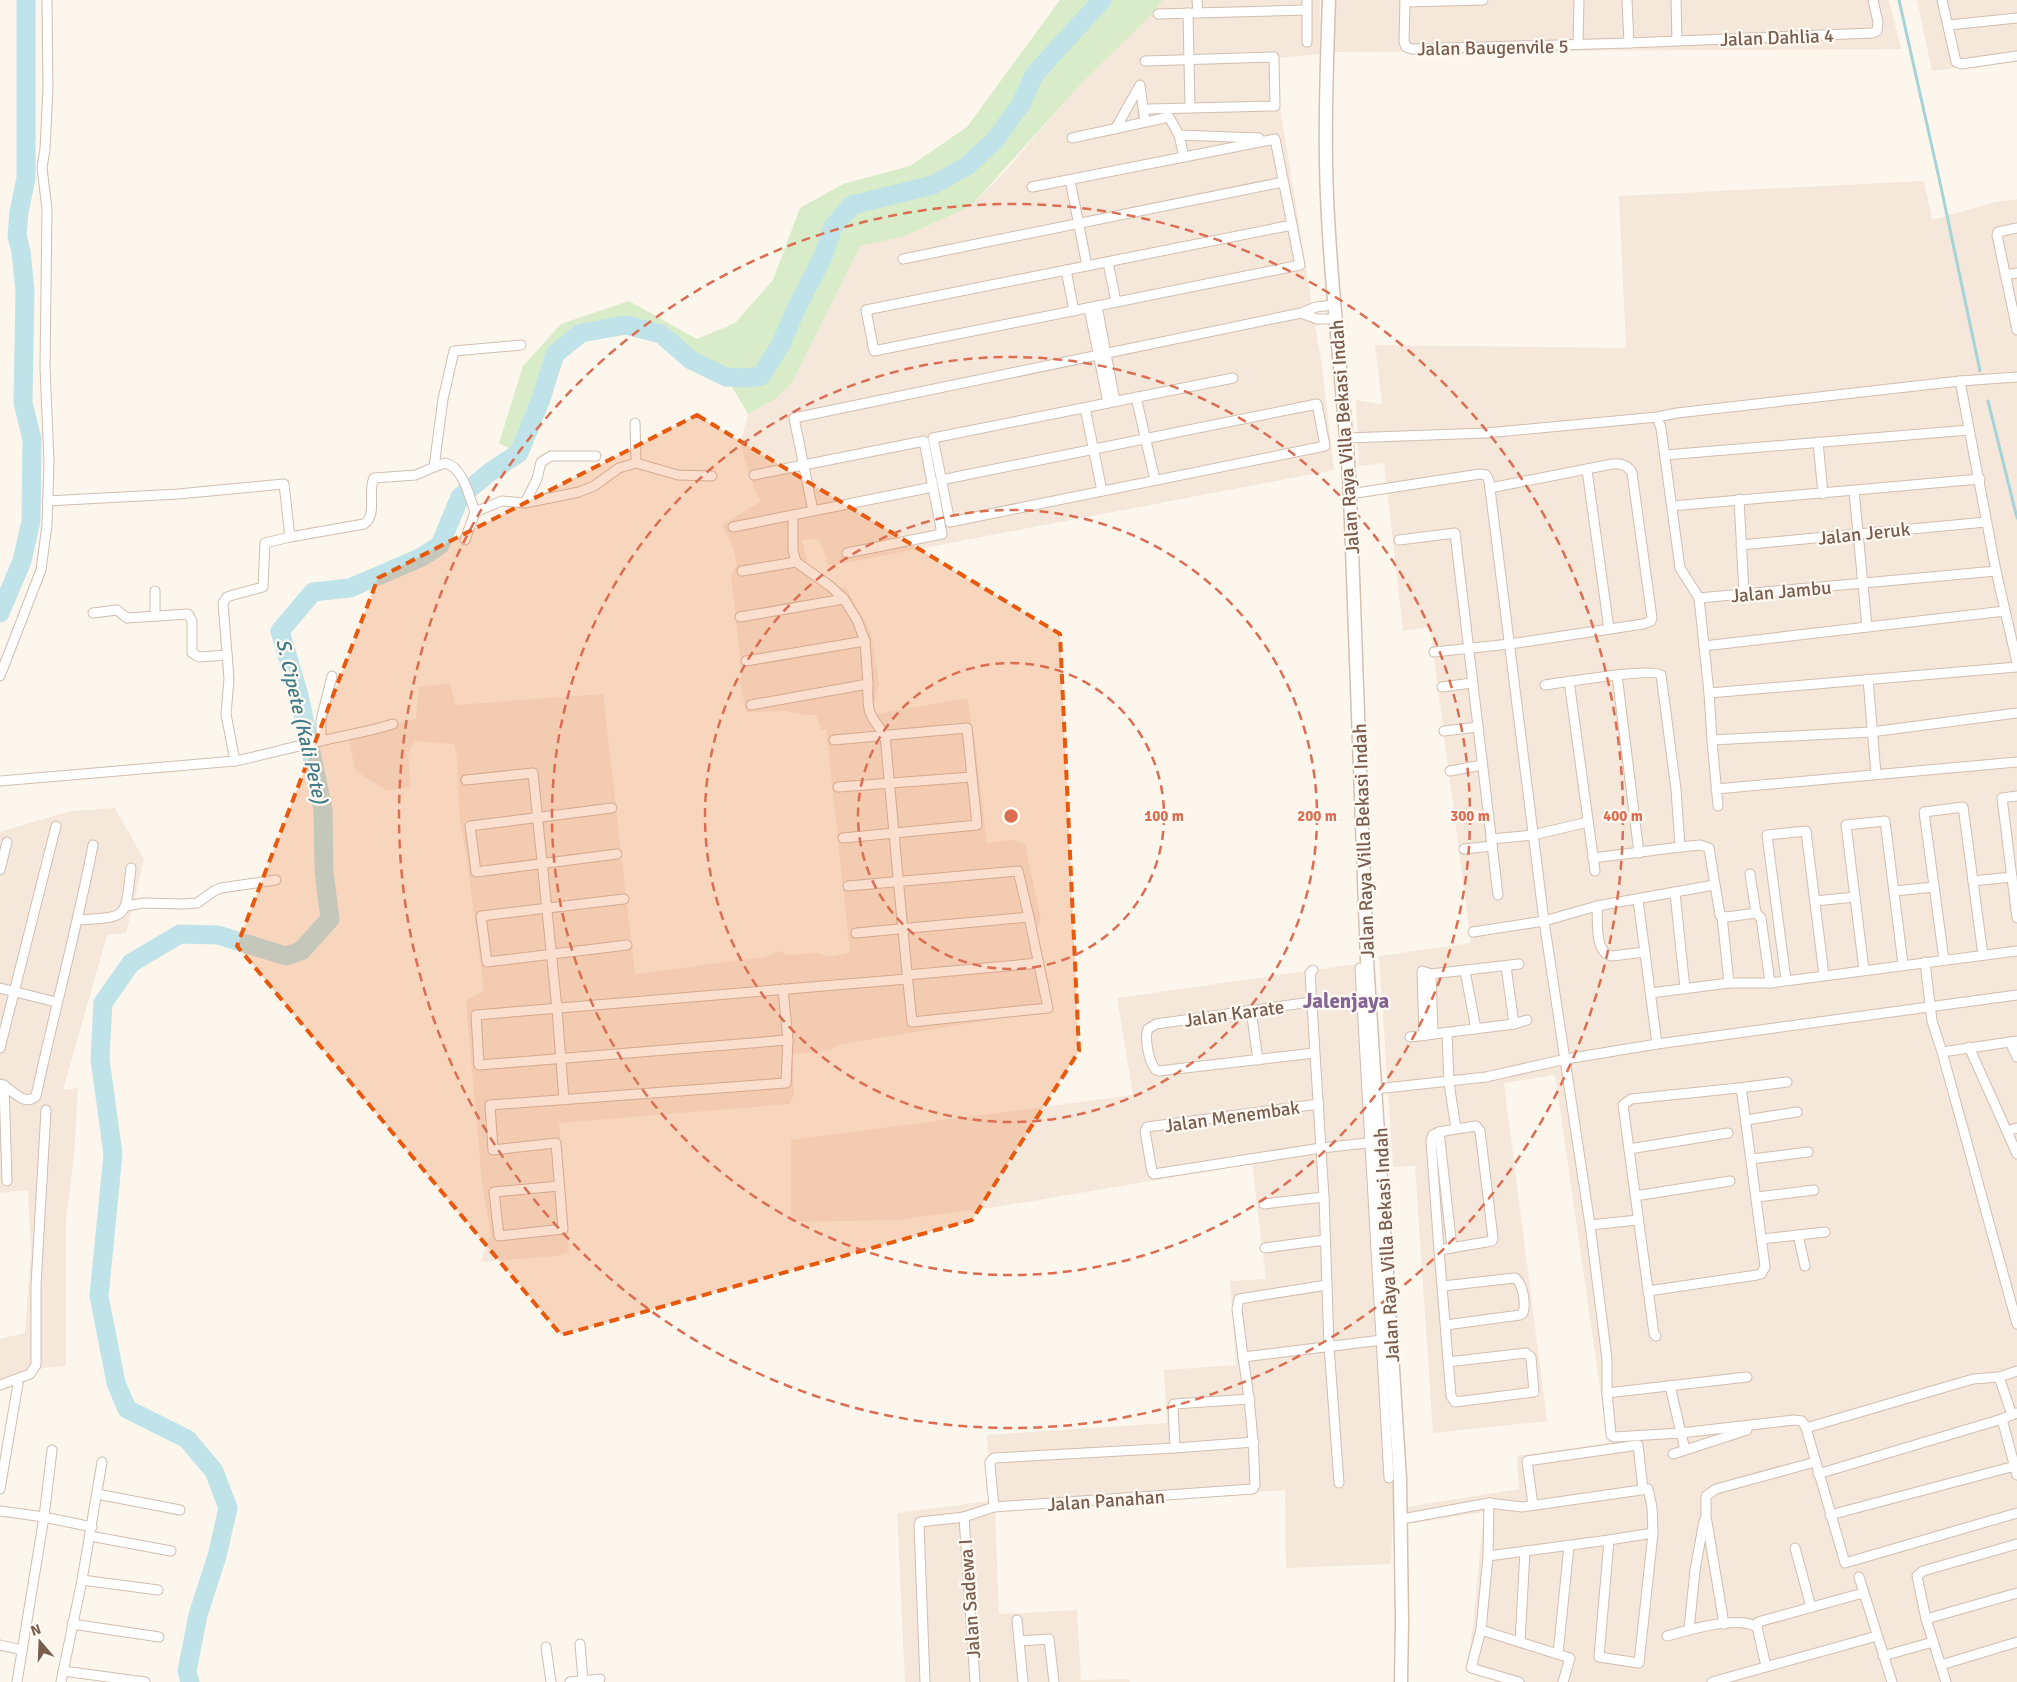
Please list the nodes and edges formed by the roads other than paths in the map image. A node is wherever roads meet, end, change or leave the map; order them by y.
1 (47, 0) edge
2 (1197, 0) edge
3 (1307, 0) edge
4 (1329, 0) edge
5 (1483, 0) edge
6 (1579, 0) edge
7 (1627, 0) edge
8 (1676, 0) edge
9 (1873, 0) edge
10 (1942, 0) edge
11 (1405, 1) edge
12 (1307, 10) junction
13 (1188, 13) junction
14 (1198, 13) junction
15 (1158, 14) dead end
16 (2017, 18) edge
17 (1949, 25) junction
18 (1676, 40) junction
19 (1307, 42) dead end
20 (1629, 44) junction
21 (1578, 45) junction
22 (2017, 56) edge
23 (1189, 60) junction
24 (1145, 61) dead end
25 (1190, 108) junction
26 (1149, 109) dead end
27 (1145, 122) junction
28 (1116, 128) junction
29 (1179, 135) junction
30 (1072, 138) dead end
31 (1275, 139) junction
32 (1184, 157) junction
33 (1070, 180) junction
34 (1283, 182) junction
35 (1032, 188) dead end
36 (1078, 223) junction
37 (1292, 225) junction
38 (2017, 228) edge
39 (903, 259) dead end
40 (1108, 262) junction
41 (1087, 266) junction
42 (1066, 270) junction
43 (2017, 274) edge
44 (2005, 275) junction
45 (1116, 302) junction
46 (1334, 305) junction
47 (1093, 307) junction
48 (1074, 311) junction
49 (1301, 313) junction
50 (1335, 320) junction
51 (2016, 325) edge
52 (521, 345) dead end
53 (1102, 354) junction
54 (2017, 377) edge
55 (1233, 378) dead end
56 (1960, 381) junction
57 (1136, 397) junction
58 (1112, 402) junction
59 (1085, 408) junction
60 (1656, 417) junction
61 (635, 423) dead end
62 (1969, 430) junction
63 (1145, 438) junction
64 (1347, 438) junction
65 (1818, 442) junction
66 (1093, 449) junction
67 (1665, 455) junction
68 (596, 456) dead end
69 (636, 463) junction
70 (804, 465) junction
71 (434, 467) junction
72 (1587, 470) junction
73 (754, 475) dead end
74 (712, 476) dead end
75 (1980, 479) junction
76 (941, 480) junction
77 (1155, 480) junction
78 (932, 487) junction
79 (1490, 488) junction
80 (1102, 491) junction
81 (1854, 491) junction
82 (1350, 494) junction
83 (1823, 494) junction
84 (1739, 499) junction
85 (47, 501) junction
86 (525, 503) junction
87 (1672, 506) junction
88 (473, 507) junction
89 (813, 511) junction
90 (792, 515) junction
91 (1986, 522) junction
92 (733, 527) dead end
93 (1858, 534) junction
94 (290, 537) junction
95 (465, 540) dead end
96 (1399, 540) dead end
97 (1742, 545) junction
98 (847, 553) dead end
99 (796, 562) junction
100 (742, 571) dead end
101 (1996, 571) junction
102 (1862, 583) junction
103 (155, 591) dead end
104 (1744, 594) junction
105 (1699, 598) junction
106 (844, 599) junction
107 (2005, 611) junction
108 (93, 613) dead end
109 (155, 616) junction
110 (740, 617) dead end
111 (1867, 627) junction
112 (1609, 629) junction
113 (865, 641) junction
114 (1510, 644) junction
115 (1704, 646) junction
116 (1468, 649) junction
117 (1434, 652) dead end
118 (227, 655) junction
119 (746, 661) dead end
120 (2017, 665) edge
121 (1617, 675) junction
122 (0, 676) edge
123 (332, 676) dead end
124 (1868, 679) junction
125 (1570, 682) junction
126 (1472, 683) junction
127 (868, 684) junction
128 (1545, 685) dead end
129 (1442, 687) dead end
130 (1710, 693) junction
131 (751, 705) dead end
132 (2017, 713) edge
133 (393, 724) dead end
134 (1478, 727) junction
135 (1444, 731) dead end
136 (1871, 732) junction
137 (885, 735) junction
138 (834, 740) dead end
139 (1712, 740) junction
140 (318, 742) junction
141 (235, 761) junction
142 (2017, 762) edge
143 (1482, 765) junction
144 (1450, 771) dead end
145 (1876, 774) junction
146 (972, 777) junction
147 (0, 780) edge
148 (466, 780) dead end
149 (889, 783) junction
150 (838, 787) dead end
151 (1716, 789) junction
152 (2017, 796) edge
153 (1718, 806) dead end
154 (612, 808) dead end
155 (537, 817) junction
156 (1588, 822) junction
157 (56, 826) dead end
158 (893, 833) junction
159 (1533, 835) junction
160 (843, 838) dead end
161 (7, 842) dead end
162 (1491, 842) junction
163 (93, 845) dead end
164 (1680, 847) junction
165 (1464, 849) dead end
166 (1639, 853) junction
167 (617, 854) dead end
168 (1593, 858) junction
169 (542, 864) junction
170 (131, 868) dead end
171 (0, 870) edge
172 (1595, 871) dead end
173 (1750, 874) dead end
174 (2012, 877) junction
175 (276, 880) dead end
176 (897, 882) junction
177 (1973, 882) junction
178 (1714, 885) junction
179 (848, 886) dead end
180 (1934, 887) junction
181 (1894, 892) junction
182 (1675, 893) junction
183 (1498, 895) dead end
184 (1855, 898) junction
185 (624, 899) dead end
186 (1638, 900) junction
187 (1816, 901) junction
188 (126, 906) junction
189 (1597, 906) junction
190 (547, 908) junction
191 (1756, 913) junction
192 (1722, 916) junction
193 (1029, 917) junction
194 (2017, 918) edge
195 (78, 920) junction
196 (1544, 921) junction
197 (902, 929) junction
198 (1473, 932) dead end
199 (856, 933) dead end
200 (627, 945) dead end
201 (2017, 951) edge
202 (1645, 952) junction
203 (552, 954) junction
204 (1983, 955) junction
205 (1944, 960) junction
206 (1925, 962) junction
207 (1039, 963) junction
208 (1519, 964) dead end
209 (1904, 964) junction
210 (1506, 966) junction
211 (1360, 968) dead end
212 (1313, 970) dead end
213 (1864, 970) junction
214 (1465, 971) junction
215 (1824, 975) junction
216 (907, 977) junction
217 (1786, 980) junction
218 (1729, 983) junction
219 (1770, 983) junction
220 (0, 988) edge
221 (784, 989) junction
222 (1685, 989) junction
223 (14, 992) junction
224 (1651, 994) junction
225 (2017, 995) edge
226 (56, 1002) junction
227 (1311, 1002) junction
228 (1931, 1007) junction
229 (557, 1008) junction
230 (1251, 1010) junction
231 (1527, 1020) dead end
232 (1514, 1024) junction
233 (1476, 1029) junction
234 (1447, 1033) junction
235 (1429, 1035) junction
236 (1410, 1037) dead end
237 (788, 1040) junction
238 (2014, 1041) edge
239 (1657, 1044) junction
240 (0, 1048) edge
241 (1969, 1048) junction
242 (1942, 1052) junction
243 (1314, 1053) junction
244 (2017, 1057) edge
245 (561, 1058) junction
246 (1566, 1059) junction
247 (1258, 1060) junction
248 (1449, 1082) junction
249 (1787, 1082) dead end
250 (2, 1085) edge
251 (1739, 1088) junction
252 (1376, 1089) junction
253 (564, 1100) junction
254 (1319, 1104) junction
255 (46, 1110) dead end
256 (1798, 1112) dead end
257 (1746, 1120) junction
258 (2017, 1128) edge
259 (1456, 1130) junction
260 (2007, 1131) junction
261 (1439, 1132) junction
262 (1728, 1133) dead end
263 (1375, 1142) junction
264 (1321, 1148) junction
265 (1629, 1149) junction
266 (1808, 1152) dead end
267 (2017, 1154) edge
268 (1752, 1160) junction
269 (8, 1181) dead end
270 (1730, 1181) dead end
271 (560, 1186) junction
272 (1814, 1190) dead end
273 (1635, 1196) junction
274 (1324, 1197) junction
275 (1757, 1197) junction
276 (1264, 1204) dead end
277 (1638, 1220) junction
278 (1590, 1225) junction
279 (1825, 1232) dead end
280 (1798, 1235) junction
281 (1762, 1239) junction
282 (1325, 1240) junction
283 (1265, 1248) dead end
284 (1452, 1248) junction
285 (1439, 1250) junction
286 (1805, 1266) dead end
287 (2012, 1284) edge
288 (1327, 1285) junction
289 (1443, 1286) junction
290 (1648, 1291) junction
291 (2017, 1324) edge
292 (1446, 1325) junction
293 (1656, 1336) dead end
294 (1386, 1339) junction
295 (1329, 1346) junction
296 (1243, 1357) junction
297 (1448, 1362) junction
298 (2017, 1371) edge
299 (1747, 1377) dead end
300 (1999, 1377) junction
301 (18, 1384) dead end
302 (0, 1385) edge
303 (1670, 1386) junction
304 (1607, 1393) junction
305 (1250, 1399) junction
306 (2015, 1414) edge
307 (2002, 1418) junction
308 (1766, 1424) junction
309 (1806, 1428) junction
310 (1681, 1433) junction
311 (1254, 1442) junction
312 (1175, 1448) junction
313 (52, 1450) dead end
314 (1685, 1450) junction
315 (1673, 1454) dead end
316 (2014, 1454) edge
317 (102, 1462) dead end
318 (1815, 1462) junction
319 (2016, 1471) edge
320 (1818, 1474) junction
321 (1389, 1478) dead end
322 (1339, 1483) dead end
323 (0, 1489) edge
324 (1643, 1489) junction
325 (97, 1494) junction
326 (1489, 1502) junction
327 (1533, 1505) junction
328 (994, 1507) junction
329 (180, 1510) dead end
330 (0, 1511) edge
331 (2017, 1513) edge
332 (1830, 1515) junction
333 (1706, 1516) junction
334 (44, 1517) junction
335 (964, 1517) junction
336 (1402, 1519) junction
337 (91, 1531) junction
338 (1653, 1533) junction
339 (1609, 1540) junction
340 (2017, 1544) edge
341 (1569, 1546) junction
342 (1795, 1548) dead end
343 (171, 1551) dead end
344 (1525, 1551) junction
345 (1488, 1556) junction
346 (1859, 1577) dead end
347 (82, 1580) junction
348 (158, 1590) dead end
349 (1863, 1593) junction
350 (2017, 1593) edge
351 (1811, 1607) junction
352 (1926, 1619) junction
353 (1017, 1620) dead end
354 (72, 1624) junction
355 (1724, 1624) junction
356 (1757, 1627) junction
357 (1482, 1630) junction
358 (1689, 1630) junction
359 (1667, 1636) dead end
360 (1877, 1636) junction
361 (159, 1637) dead end
362 (1019, 1641) junction
363 (1520, 1642) junction
364 (1933, 1642) junction
365 (2017, 1642) edge
366 (580, 1644) dead end
367 (0, 1645) edge
368 (546, 1647) dead end
369 (22, 1650) junction
370 (1558, 1654) junction
371 (1883, 1656) junction
372 (1941, 1665) junction
373 (1766, 1666) junction
374 (63, 1670) junction
375 (600, 1679) dead end
376 (583, 1681) junction
377 (17, 1682) edge
378 (61, 1682) edge
379 (145, 1682) edge
380 (551, 1682) edge
381 (570, 1682) edge
382 (925, 1682) edge
383 (975, 1682) edge
384 (1023, 1682) edge
385 (1054, 1682) edge
386 (1401, 1682) edge
387 (1519, 1682) edge
388 (1563, 1682) edge
389 (1712, 1682) edge
390 (1891, 1682) edge
391 (1946, 1682) edge

1 - 85 street
2 - 14 street
3 - 12 street
4 - 46 main road, Jalan Raya Villa Bekasi Indah
5 - 11 street
6 - 21 street
7 - 20 street
8 - 18 street
9 - 18 street, Jalan Dahlia 4
10 - 17 street
11 - 21 street, Jalan Baugenvile 5
12 - 14 street
12 - 19 street
13 - 14 street
13 - 15 street
13 - 23 street
16 - 17 street
17 - 22 street
18 - 20 street, Jalan Dahlia 4
20 - 21 street, Jalan Baugenvile 5
23 - 24 street
23 - 25 street
23 - 25 street
25 - 26 street
27 - 28 street
27 - 28 street
27 - 29 street
28 - 30 street
29 - 31 street
29 - 32 street
31 - 32 street
31 - 34 street
32 - 33 street
33 - 35 street
33 - 36 street
34 - 36 street
34 - 37 street
36 - 39 street
36 - 41 street
37 - 40 street
37 - 45 street
38 - 44 street
40 - 41 street
40 - 45 street
41 - 42 street
42 - 48 street
42 - 48 street
43 - 44 street
44 - 51 street
45 - 47 street
46 - 49 street
46 - 50 main road, Jalan Raya Villa Bekasi Indah
47 - 48 street
47 - 53 street
49 - 50 street
49 - 53 street
50 - 64 main road, Jalan Raya Villa Bekasi Indah
52 - 71 street
53 - 58 street
53 - 70 street
54 - 56 street
55 - 57 street
56 - 60 street
56 - 62 street
57 - 58 street
57 - 63 street
58 - 59 street
59 - 66 street
59 - 76 street
60 - 64 street
60 - 67 street
61 - 69 street
62 - 65 street
62 - 75 street
63 - 66 street
63 - 77 street
63 - 77 street
64 - 82 main road, Jalan Raya Villa Bekasi Indah
65 - 67 street
65 - 83 street
66 - 76 street
66 - 80 street
67 - 87 street
68 - 86 street
69 - 74 street
69 - 86 street
70 - 73 street
70 - 78 street
70 - 89 street
71 - 88 street
71 - 94 street
72 - 79 street
72 - 112 street
72 - 112 street
75 - 81 street
75 - 91 street
76 - 80 street
77 - 80 street
78 - 89 street
78 - 98 street
79 - 82 street
79 - 114 street
81 - 83 street
81 - 93 street
82 - 252 main road, Jalan Raya Villa Bekasi Indah
83 - 84 street
84 - 87 street
84 - 97 street
85 - 94 street
85 - 122 street
86 - 88 street
87 - 105 street
88 - 95 street
89 - 90 street
90 - 92 street
90 - 99 street
91 - 93 street, Jalan Jeruk
91 - 101 street
93 - 97 street, Jalan Jeruk
93 - 102 street
94 - 118 street
96 - 116 street
97 - 104 street
99 - 100 street
99 - 106 street
101 - 102 street, Jalan Jambu
101 - 107 street
102 - 104 street, Jalan Jambu
102 - 111 street
103 - 109 street
104 - 105 street, Jalan Jambu
105 - 115 street
106 - 110 street
106 - 113 street
107 - 111 street
107 - 120 street
108 - 109 street
109 - 118 street
111 - 115 street
112 - 114 street
113 - 119 street
113 - 127 street
114 - 116 street
114 - 159 street
115 - 130 street
116 - 117 street
116 - 126 street
118 - 141 street
120 - 124 street
121 - 125 street
121 - 164 street
121 - 166 street
123 - 140 street
124 - 130 street
124 - 136 street
125 - 128 street
125 - 156 street
126 - 129 street
126 - 134 street
127 - 131 street
127 - 137 street
130 - 139 street
132 - 136 street
133 - 140 street
134 - 135 street
134 - 143 street
136 - 139 street
136 - 145 street
137 - 138 street
137 - 146 street
137 - 149 street
139 - 151 street
140 - 141 street
141 - 147 street
142 - 145 street
143 - 144 street
143 - 162 street
145 - 151 street
146 - 149 street
146 - 158 street
148 - 155 street
149 - 150 street
149 - 158 street
151 - 153 street
152 - 174 street
154 - 155 street
155 - 169 street
155 - 169 street
156 - 159 street
156 - 168 street
157 - 223 street
158 - 160 street
158 - 176 street
159 - 162 street
159 - 196 street
161 - 171 street
162 - 165 street
162 - 183 street
163 - 195 street
164 - 166 street
164 - 178 street
166 - 168 street
167 - 169 street
168 - 172 street
169 - 190 street
170 - 188 street
173 - 191 street
174 - 177 street
174 - 194 street
175 - 188 street
176 - 179 street
176 - 193 street
176 - 197 street
177 - 180 street
177 - 204 street
178 - 182 street
178 - 192 street
180 - 181 street
180 - 205 street
181 - 184 street
181 - 209 street
182 - 186 street
182 - 222 street
184 - 187 street
184 - 213 street
185 - 190 street
186 - 189 street
186 - 202 street
187 - 215 street
187 - 217 street
188 - 195 street
189 - 196 street
189 - 202 street
190 - 203 street
190 - 203 street
191 - 192 street
191 - 219 street
192 - 218 street
193 - 197 street
193 - 207 street
195 - 226 street
196 - 198 street
196 - 246 street
197 - 199 street
197 - 216 street
200 - 203 street
201 - 204 street
202 - 224 street
203 - 229 street
204 - 205 street
205 - 206 street
206 - 209 street
206 - 228 street
207 - 216 street
207 - 216 street
208 - 210 street
209 - 213 street
210 - 214 street
210 - 232 street
211 - 263 street
212 - 227 street
213 - 215 street
214 - 233 street
214 - 235 street
215 - 217 street
216 - 221 street
217 - 219 street
218 - 219 street
218 - 222 street
220 - 223 street
221 - 229 street
221 - 237 street
222 - 224 street
223 - 226 street
223 - 240 street
224 - 239 street
225 - 228 street
226 - 250 street
227 - 230 street, Jalan Karate
227 - 243 street
228 - 239 street
228 - 242 street
229 - 245 street
229 - 245 street
230 - 247 street
230 - 247 street, Jalan Karate
231 - 232 street
232 - 233 street
233 - 234 street
234 - 235 street
234 - 248 street
235 - 236 street
237 - 245 street
237 - 253 street
238 - 241 street
238 - 244 street
239 - 246 street
241 - 242 street
241 - 260 street
242 - 287 street
243 - 247 street
243 - 254 street
245 - 253 street
246 - 248 street
246 - 278 street
248 - 252 street
248 - 259 street
249 - 251 street
250 - 269 street
251 - 257 street
251 - 265 street
252 - 263 main road, Jalan Raya Villa Bekasi Indah
253 - 271 street
254 - 264 street
254 - 264 street, Jalan Menembak
255 - 302 street
256 - 257 street
257 - 268 street
258 - 260 street
259 - 261 street
259 - 284 street
260 - 267 street
261 - 284 street
261 - 285 street
262 - 265 street
263 - 264 street
263 - 294 main road, Jalan Raya Villa Bekasi Indah
264 - 274 street
265 - 273 street
266 - 268 street
268 - 275 street
270 - 273 street
271 - 271 street
272 - 275 street
273 - 277 street
274 - 276 street
274 - 282 street
275 - 281 street
277 - 278 street
277 - 290 street
278 - 304 street
279 - 280 street
280 - 281 street
280 - 286 street
281 - 290 street
282 - 283 street
282 - 288 street
284 - 285 street
285 - 289 street
287 - 291 street
288 - 295 street
288 - 296 street
289 - 292 street
289 - 292 street
290 - 293 street
292 - 297 street
294 - 295 street
294 - 321 street
294 - 336 main road, Jalan Raya Villa Bekasi Indah
295 - 296 street
295 - 322 street
296 - 305 street
297 - 297 street
298 - 300 street
299 - 303 street
300 - 306 street
300 - 309 street
301 - 323 street
303 - 304 street
303 - 310 street
304 - 310 street
305 - 311 street
305 - 312 street
306 - 307 street
307 - 316 street
307 - 320 street
308 - 309 street
308 - 310 street
308 - 314 street
309 - 318 street
310 - 314 street
311 - 312 street
311 - 328 street, Jalan Panahan
312 - 328 street
313 - 334 street
314 - 315 street
316 - 319 street
317 - 325 street
318 - 320 street
318 - 333 street
319 - 332 street
320 - 332 street
324 - 327 street
324 - 327 street
324 - 338 street
325 - 329 street
325 - 337 street
326 - 327 street
326 - 336 street
326 - 345 street
328 - 335 street, Jalan Panahan
330 - 334 street
331 - 332 street
333 - 355 street
333 - 358 street
334 - 337 street
334 - 369 street
335 - 382 street, Jalan Panahan
335 - 383 street, Jalan Sadewa I
336 - 386 main road, Jalan Raya Villa Bekasi Indah
337 - 343 street
337 - 347 street
338 - 339 street
338 - 339 street
339 - 341 street
340 - 352 street
341 - 344 street
341 - 370 street
342 - 351 street
344 - 345 street
344 - 363 street
345 - 357 street
346 - 349 street
347 - 348 street
347 - 354 street
349 - 351 street
349 - 360 street
350 - 352 street
351 - 356 street
352 - 364 street
353 - 362 street
354 - 361 street
354 - 374 street
355 - 356 street
355 - 358 street
356 - 373 street
357 - 363 street
357 - 387 street
358 - 359 street
360 - 371 street
360 - 373 street
362 - 384 street
362 - 385 street
363 - 370 street
364 - 371 street
364 - 372 street
365 - 372 street
366 - 376 street
367 - 369 street
368 - 380 street
369 - 377 street
370 - 388 street
371 - 390 street
372 - 391 street
373 - 389 street
374 - 378 street
374 - 379 street
375 - 376 street
376 - 381 street

